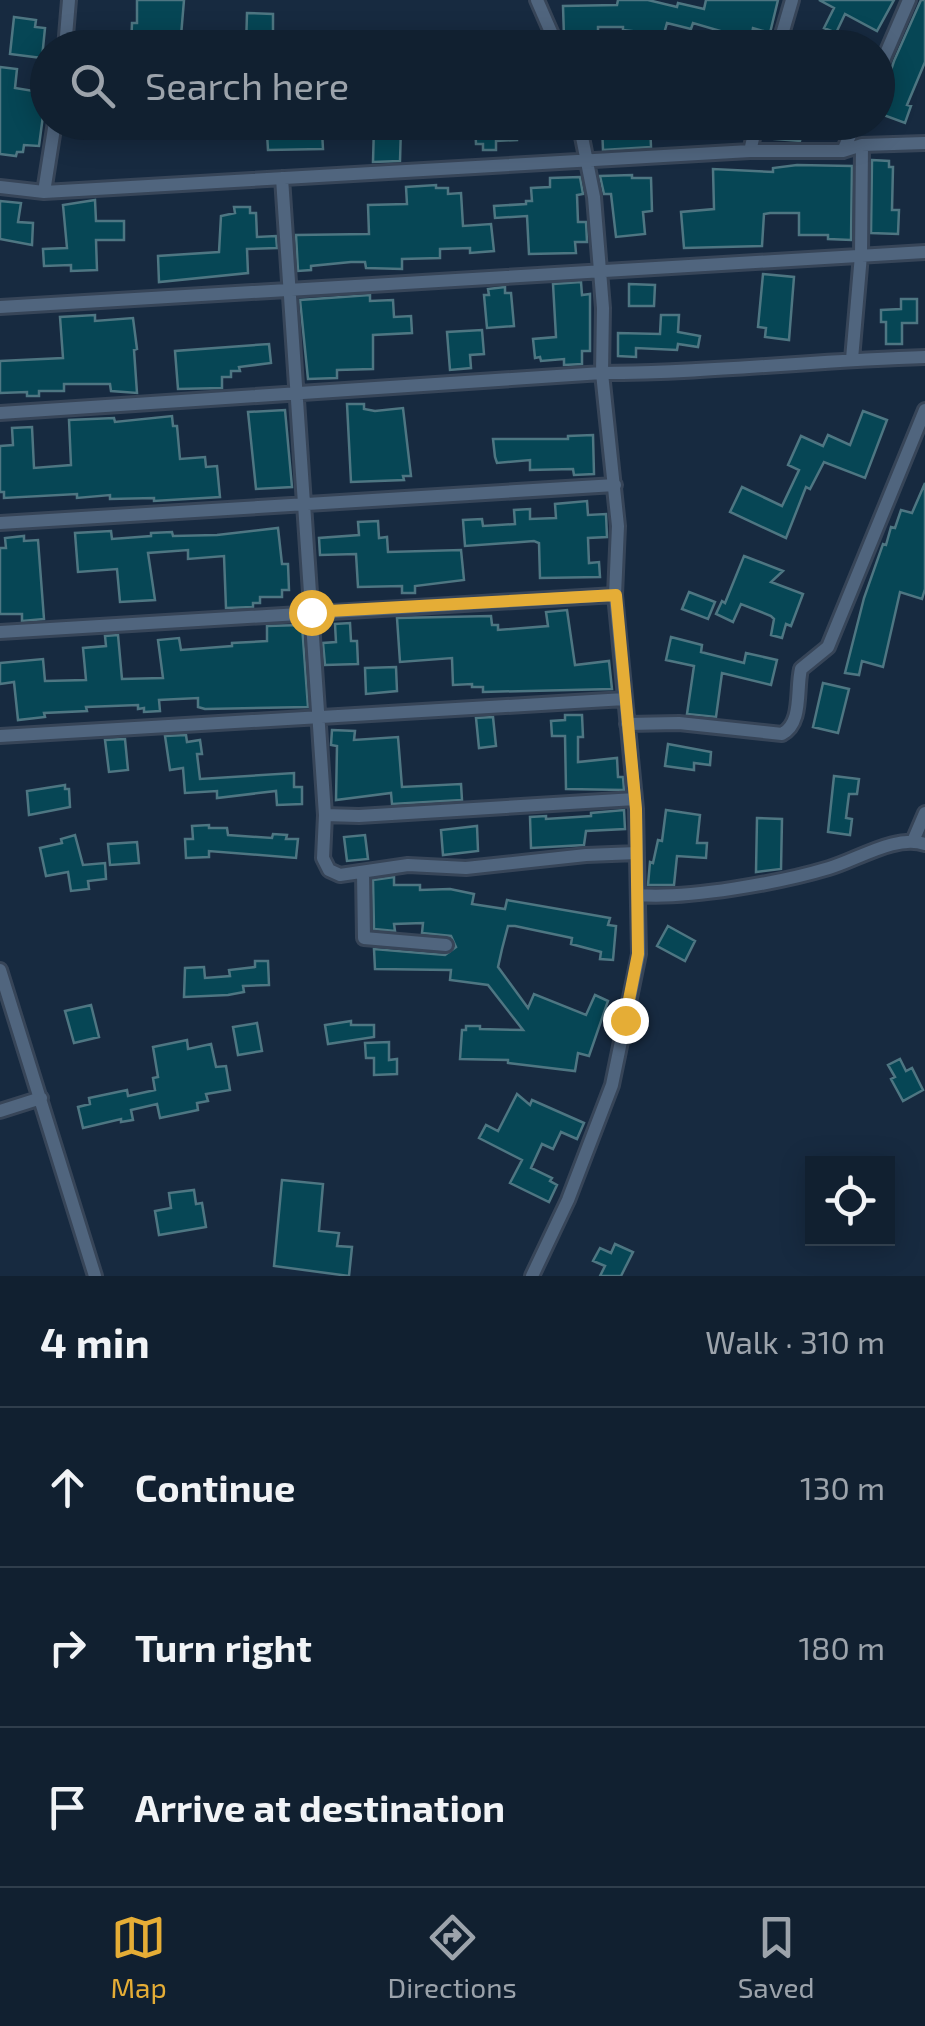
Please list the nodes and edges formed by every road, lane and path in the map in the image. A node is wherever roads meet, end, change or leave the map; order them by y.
1 (69, 0) edge
2 (538, 0) edge
3 (792, 0) edge
4 (909, 0) edge
5 (66, 30) edge
6 (550, 30) edge
7 (783, 30) edge
8 (895, 33) edge
9 (52, 140) edge
10 (583, 140) edge
11 (753, 140) edge
12 (848, 140) edge
13 (925, 144) edge
14 (862, 145) junction
15 (750, 150) junction
16 (843, 151) junction
17 (588, 160) junction
18 (282, 178) junction
19 (0, 188) edge
20 (44, 192) junction
21 (925, 252) edge
22 (861, 256) junction
23 (598, 270) junction
24 (287, 288) junction
25 (0, 308) edge
26 (925, 356) edge
27 (852, 359) junction
28 (602, 373) junction
29 (298, 394) junction
30 (925, 410) edge
31 (0, 413) edge
32 (615, 486) junction
33 (301, 504) junction
34 (0, 523) edge
35 (616, 595) junction
36 (311, 612) junction
37 (0, 632) edge
38 (625, 699) junction
39 (316, 716) junction
40 (627, 724) junction
41 (0, 736) edge
42 (635, 799) junction
43 (925, 812) edge
44 (324, 815) junction
45 (919, 843) edge
46 (637, 854) junction
47 (364, 872) junction
48 (638, 895) junction
49 (446, 944) dead end
50 (0, 970) edge
51 (41, 1098) junction
52 (0, 1111) edge
53 (95, 1276) edge
54 (532, 1276) edge

1 - 5 street
2 - 6 street
3 - 7 street
4 - 8 street
9 - 20 street
10 - 17 street
11 - 15 street
12 - 16 street
13 - 14 street
14 - 16 street
14 - 22 street
15 - 16 street
15 - 17 street
17 - 18 street
17 - 23 street
18 - 20 street
18 - 24 street
19 - 20 street
21 - 22 street
22 - 23 street
22 - 27 street
23 - 24 street
23 - 28 street
24 - 25 street
24 - 29 street
26 - 27 street
27 - 28 street
28 - 29 street
28 - 32 street
29 - 31 street
29 - 33 street
30 - 40 street
32 - 33 street
32 - 35 street
33 - 34 street
33 - 36 street
35 - 36 street
35 - 38 street
36 - 37 street
36 - 39 street
38 - 39 street
38 - 40 street
39 - 41 street
39 - 44 street
40 - 42 street
42 - 44 street
42 - 46 street
43 - 45 street
44 - 47 street
45 - 48 street
46 - 47 street
46 - 48 street
47 - 49 street
48 - 54 street
50 - 51 street
51 - 52 street
51 - 53 street

